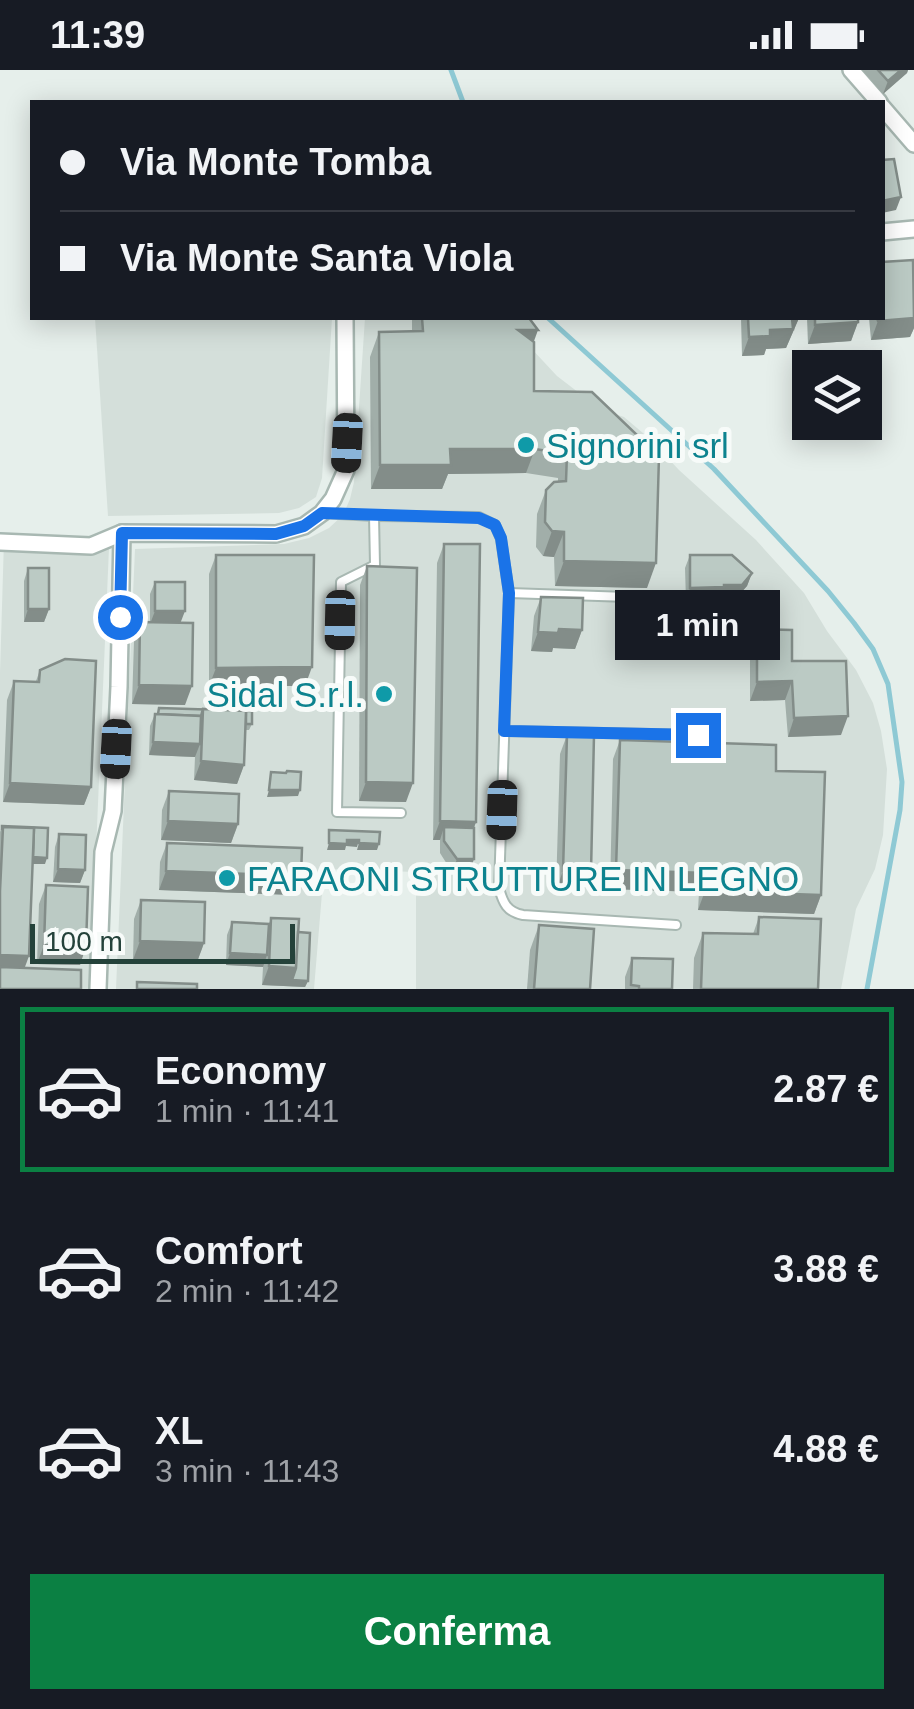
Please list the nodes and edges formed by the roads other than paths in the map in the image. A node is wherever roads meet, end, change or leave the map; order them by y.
1 (851, 70) edge
2 (877, 100) edge
3 (885, 110) edge
4 (914, 144) edge
5 (914, 229) edge
6 (885, 232) edge
7 (345, 320) edge
8 (322, 513) junction
9 (374, 516) junction
10 (122, 533) junction
11 (0, 542) edge
12 (509, 593) junction
13 (658, 598) dead end
14 (504, 731) junction
15 (698, 735) dead end
16 (401, 814) dead end
17 (676, 925) dead end
18 (98, 989) edge

1 - 2 street
3 - 4 street
5 - 6 street
7 - 8 street
8 - 9 lane
8 - 10 street
9 - 12 lane
9 - 16 lane
10 - 11 street
10 - 18 street
12 - 13 lane
12 - 14 lane
14 - 15 lane
14 - 17 lane

